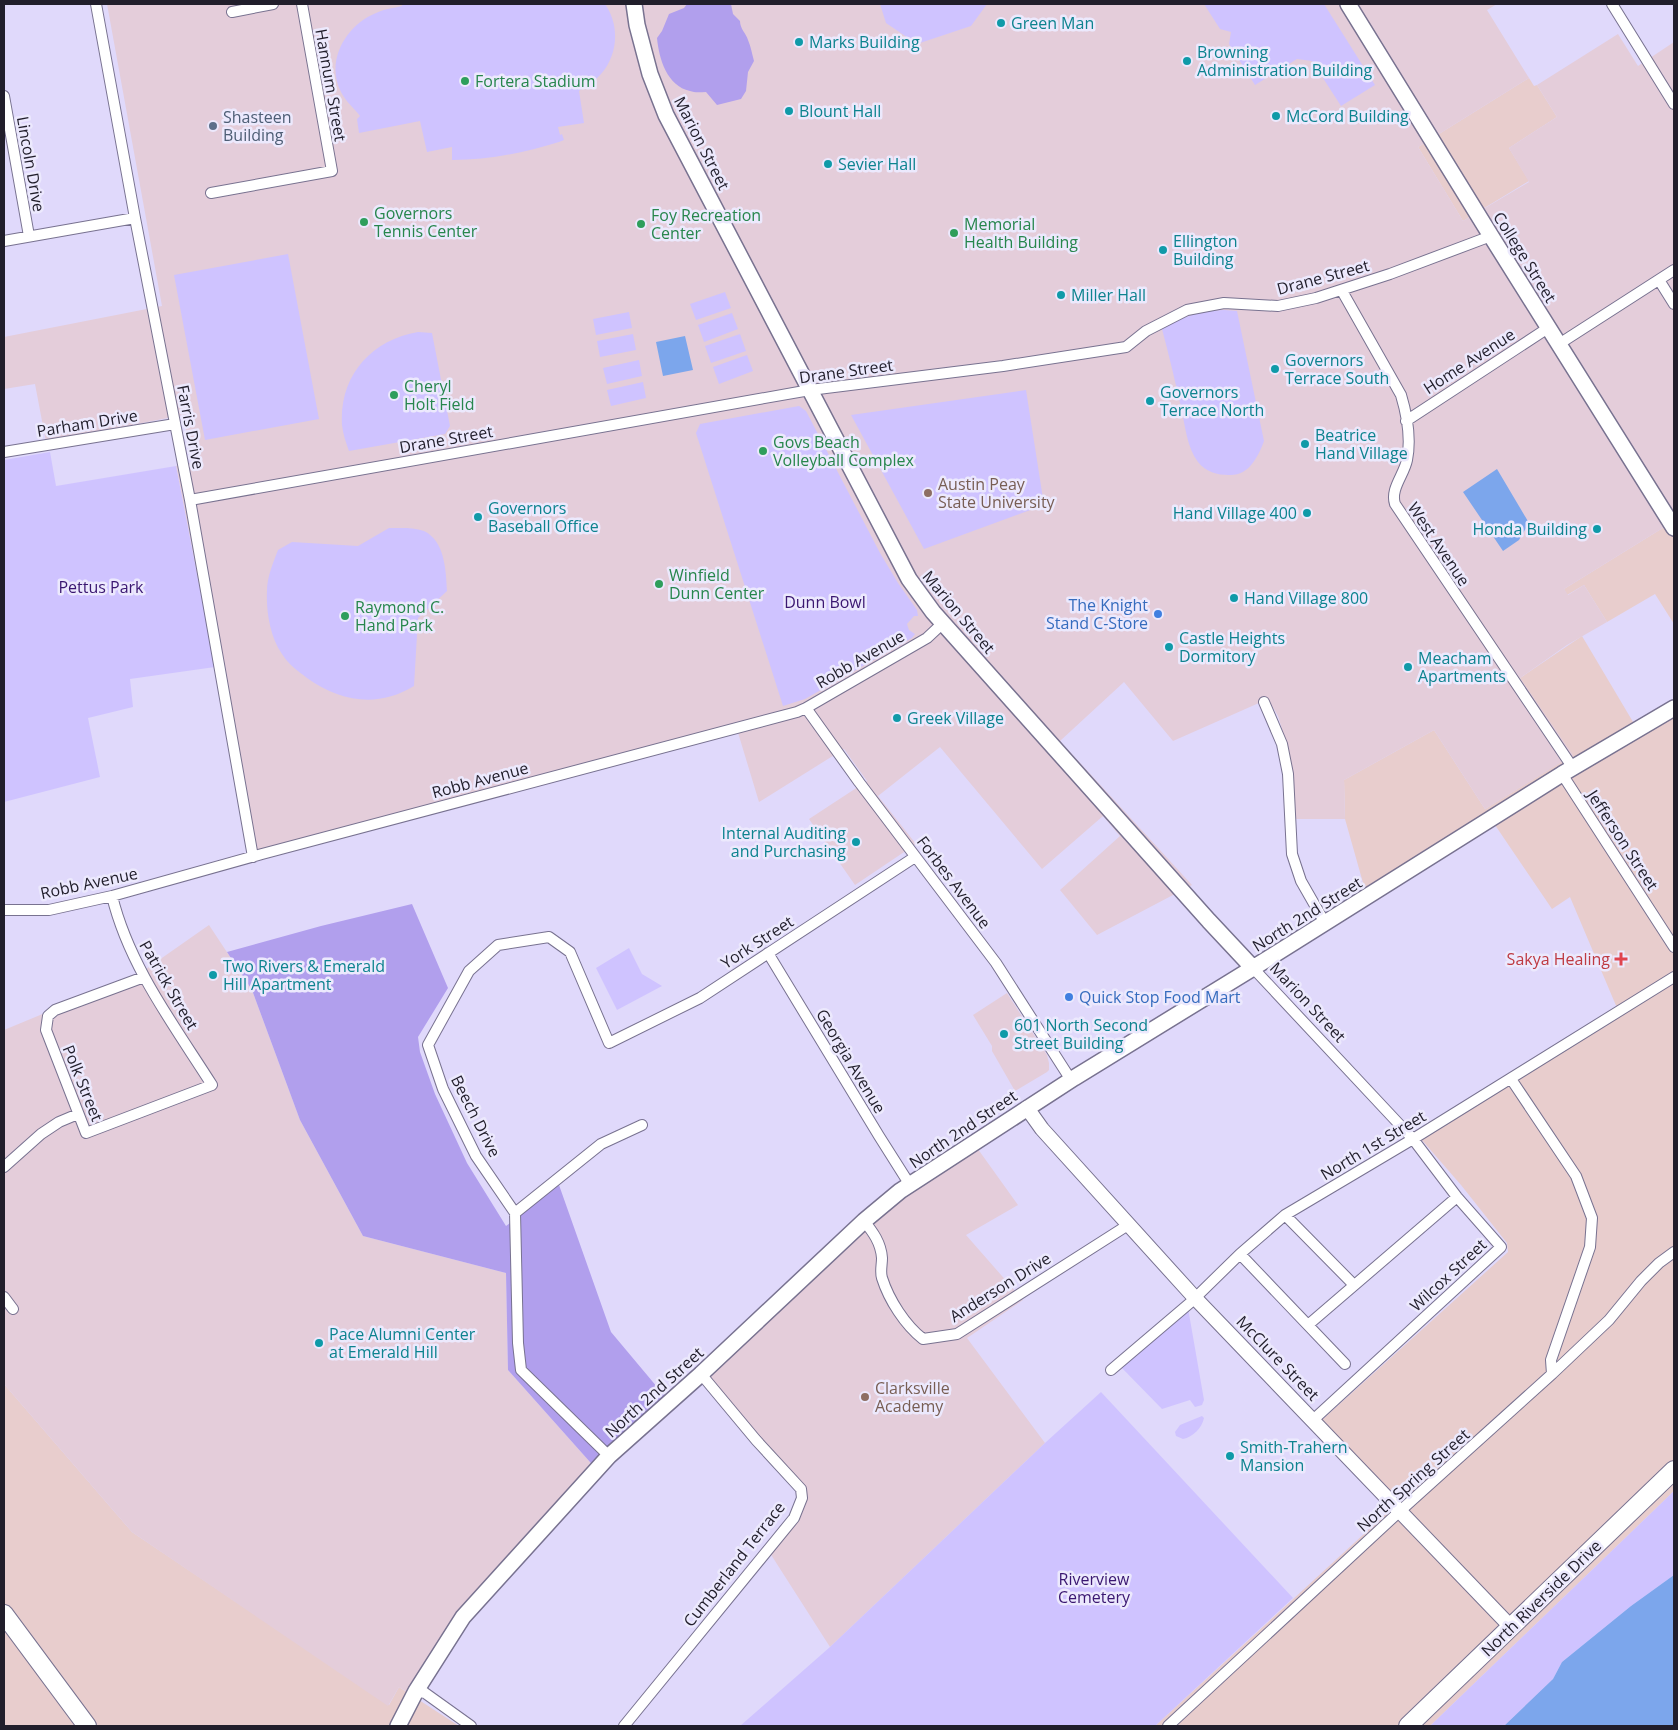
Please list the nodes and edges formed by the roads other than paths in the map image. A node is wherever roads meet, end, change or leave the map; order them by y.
1 (96, 4) edge
2 (274, 4) edge
3 (302, 4) edge
4 (634, 4) edge
5 (1348, 4) edge
6 (1612, 4) edge
7 (232, 12) dead end
8 (4, 96) edge
9 (1674, 104) edge
10 (211, 193) dead end
11 (134, 218) junction
12 (29, 236) junction
13 (1491, 236) junction
14 (4, 241) edge
15 (1674, 270) edge
16 (1659, 280) junction
17 (1342, 291) junction
18 (1674, 304) edge
19 (1548, 328) junction
20 (1559, 344) junction
21 (810, 390) junction
22 (1406, 421) junction
23 (175, 424) junction
24 (4, 452) edge
25 (190, 500) junction
26 (1674, 528) edge
27 (943, 623) junction
28 (1264, 702) dead end
29 (806, 708) junction
30 (1674, 708) edge
31 (1568, 771) junction
32 (253, 857) junction
33 (915, 857) junction
34 (112, 896) junction
35 (4, 910) edge
36 (1324, 923) junction
37 (1674, 947) edge
38 (768, 953) junction
39 (1254, 968) junction
40 (144, 977) junction
41 (1674, 977) edge
42 (609, 1042) joint
43 (1511, 1079) junction
44 (1071, 1080) junction
45 (212, 1084) joint
46 (1027, 1108) junction
47 (78, 1114) junction
48 (642, 1125) dead end
49 (1414, 1139) junction
50 (4, 1168) edge
51 (910, 1185) junction
52 (1457, 1197) junction
53 (515, 1213) junction
54 (1285, 1215) junction
55 (864, 1220) junction
56 (1128, 1225) junction
57 (1674, 1252) edge
58 (1240, 1254) junction
59 (1354, 1284) junction
60 (4, 1297) edge
61 (1195, 1298) junction
62 (13, 1309) dead end
63 (1308, 1325) junction
64 (1345, 1364) dead end
65 (1111, 1370) dead end
66 (701, 1374) junction
67 (1552, 1374) junction
68 (1313, 1420) junction
69 (609, 1456) junction
70 (1674, 1470) edge
71 (1400, 1511) junction
72 (4, 1614) edge
73 (1511, 1627) junction
74 (416, 1691) junction
75 (87, 1726) edge
76 (398, 1726) edge
77 (471, 1726) edge
78 (624, 1726) edge
79 (1168, 1726) edge
80 (1408, 1726) edge

1 - 11 street, Farris Drive
2 - 7 street
3 - 10 street, Hannum Street
4 - 21 main road, Marion Street
5 - 13 main road, College Street
6 - 9 street
8 - 12 street, Lincoln Drive
11 - 12 street
11 - 23 street, Farris Drive
12 - 14 street
13 - 17 street, Drane Street
13 - 19 main road, College Street
15 - 16 street
16 - 18 street
16 - 20 street
17 - 21 street, Drane Street
17 - 22 street, West Avenue
19 - 20 main road, College Street
19 - 22 street, Home Avenue
20 - 26 main road, College Street
21 - 25 street, Drane Street
21 - 27 main road, Marion Street
22 - 31 street, West Avenue
23 - 24 street, Parham Drive
23 - 25 street, Farris Drive
25 - 32 street, Farris Drive
27 - 29 street, Robb Avenue
27 - 39 main road, Marion Street
28 - 36 street
29 - 32 street, Robb Avenue
29 - 33 street, Forbes Avenue
30 - 31 main road, North 2nd Street
31 - 36 main road, North 2nd Street
31 - 37 street, Jefferson Street
32 - 34 street, Robb Avenue
33 - 38 street, York Street
33 - 44 street, Forbes Avenue
34 - 35 street, Robb Avenue
34 - 40 street, Patrick Street
36 - 39 main road, North 2nd Street
38 - 42 street, York Street
38 - 51 street, Georgia Avenue
39 - 44 main road, North 2nd Street
39 - 49 street, Marion Street
40 - 45 street, Patrick Street
40 - 47 street, Polk Street
41 - 43 street, North 1st Street
42 - 53 street, Beech Drive
43 - 49 street, North 1st Street
43 - 67 street
44 - 46 main road, North 2nd Street
45 - 47 street, Polk Street
46 - 51 main road, North 2nd Street
46 - 56 main road, McClure Street
47 - 50 street
48 - 53 street
49 - 52 street, Wilcox Street
49 - 54 street, North 1st Street
51 - 55 main road, North 2nd Street
52 - 59 street
52 - 68 street, Wilcox Street
53 - 69 street
54 - 58 street, North 1st Street
54 - 59 street
55 - 56 street, Anderson Drive
55 - 66 main road, North 2nd Street
56 - 61 main road, McClure Street
57 - 67 street, North Spring Street
58 - 61 street, North 1st Street
58 - 63 street
59 - 63 street
60 - 62 street
61 - 65 street, North 1st Street
61 - 68 main road, McClure Street
63 - 64 street
66 - 69 main road, North 2nd Street
66 - 78 street, Cumberland Terrace
67 - 71 street, North Spring Street
68 - 71 main road, McClure Street
69 - 74 main road, North 2nd Street
70 - 73 highway, North Riverside Drive
71 - 73 main road, McClure Street
71 - 79 street, North Spring Street
72 - 75 highway
73 - 80 highway, North Riverside Drive
74 - 76 main road, North 2nd Street
74 - 77 street

